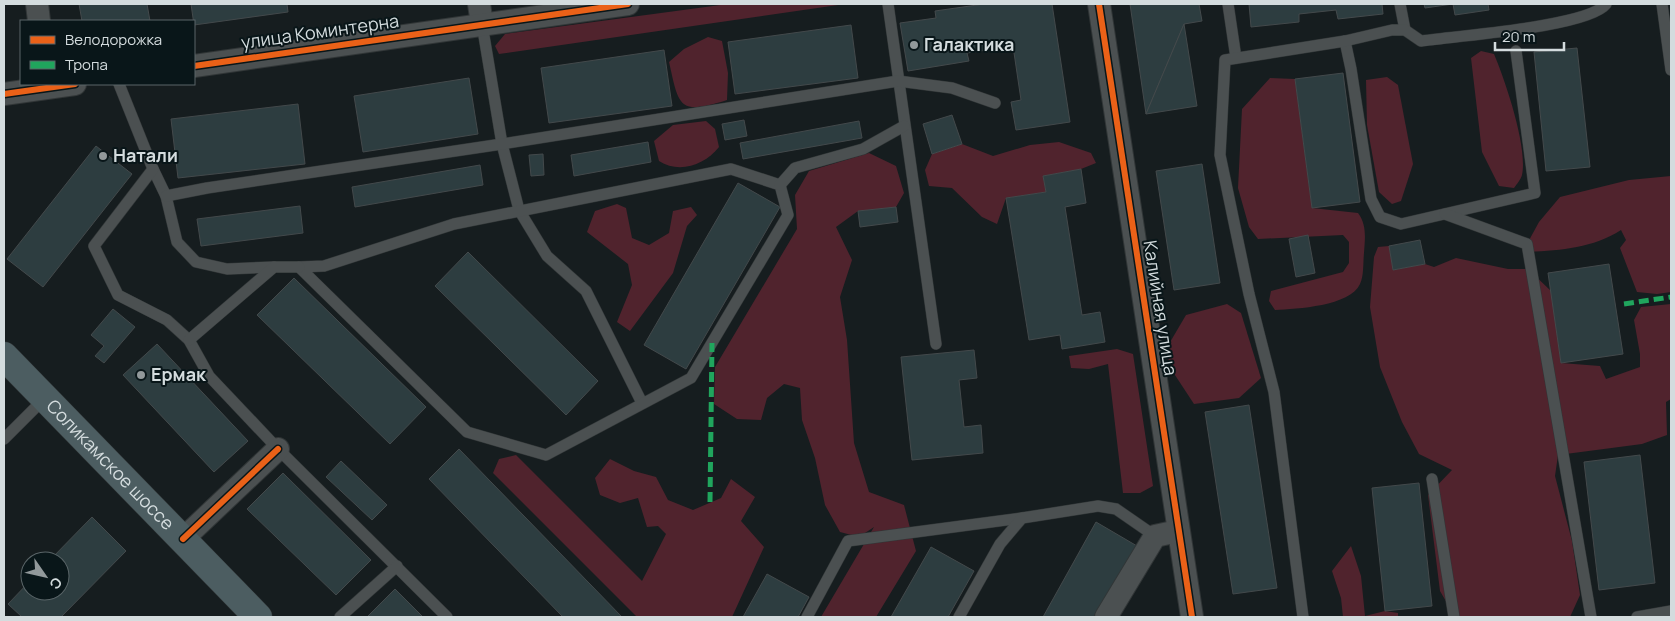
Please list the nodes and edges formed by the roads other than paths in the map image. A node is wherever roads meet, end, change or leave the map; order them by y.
1 (37, 4) edge
2 (628, 4) edge
3 (888, 4) edge
4 (1099, 4) edge
5 (1228, 4) edge
6 (1400, 4) edge
7 (1606, 4) edge
8 (1662, 4) edge
9 (481, 14) edge
10 (39, 20) edge
11 (1405, 30) junction
12 (1345, 41) junction
13 (1516, 51) dead end
14 (1236, 58) junction
15 (195, 66) edge
16 (1671, 70) edge
17 (898, 81) junction
18 (62, 85) edge
19 (119, 85) edge
20 (48, 86) edge
21 (4, 94) edge
22 (995, 103) dead end
23 (4, 107) edge
24 (904, 126) junction
25 (502, 144) junction
26 (153, 169) junction
27 (780, 185) junction
28 (166, 196) junction
29 (519, 210) junction
30 (1445, 214) junction
31 (274, 267) junction
32 (299, 267) junction
33 (189, 340) junction
34 (936, 344) dead end
35 (4, 356) edge
36 (46, 398) junction
37 (642, 403) junction
38 (4, 439) edge
39 (278, 449) junction
40 (1432, 479) dead end
41 (1022, 518) junction
42 (1178, 531) junction
43 (1155, 536) junction
44 (183, 539) junction
45 (397, 566) junction
46 (1671, 610) edge
47 (258, 617) edge
48 (340, 617) edge
49 (448, 617) edge
50 (808, 617) edge
51 (959, 617) edge
52 (1106, 617) edge
53 (1192, 617) edge
54 (1303, 617) edge
55 (1454, 617) edge
56 (1591, 617) edge
57 (1638, 617) edge

1 - 10 street
2 - 9 street, улица Коминтерна
3 - 17 lane
4 - 42 street, Калийная улица
5 - 14 lane
6 - 11 lane
7 - 11 lane
8 - 16 lane
9 - 15 street, улица Коминтерна
9 - 25 lane
11 - 12 lane
12 - 14 lane
12 - 30 lane
13 - 30 lane
14 - 54 lane
17 - 22 lane
17 - 24 lane
17 - 25 lane
18 - 20 street
19 - 26 lane
20 - 21 street
20 - 23 street
24 - 27 lane
24 - 34 lane
25 - 28 lane
25 - 29 lane
26 - 28 lane
26 - 33 lane
27 - 29 lane
27 - 37 lane
28 - 31 lane
29 - 32 lane
29 - 37 lane
30 - 56 lane
31 - 32 lane
31 - 33 lane
32 - 37 lane
33 - 39 lane
35 - 36 highway, Соликамское шоссе
36 - 38 lane
36 - 44 highway, Соликамское шоссе
39 - 44 street
39 - 45 lane
40 - 55 lane
41 - 43 lane
41 - 50 lane
41 - 51 lane
42 - 43 street
42 - 53 street, Калийная улица
43 - 52 street
44 - 47 highway, Соликамское шоссе
45 - 48 lane
45 - 49 lane
46 - 57 lane

